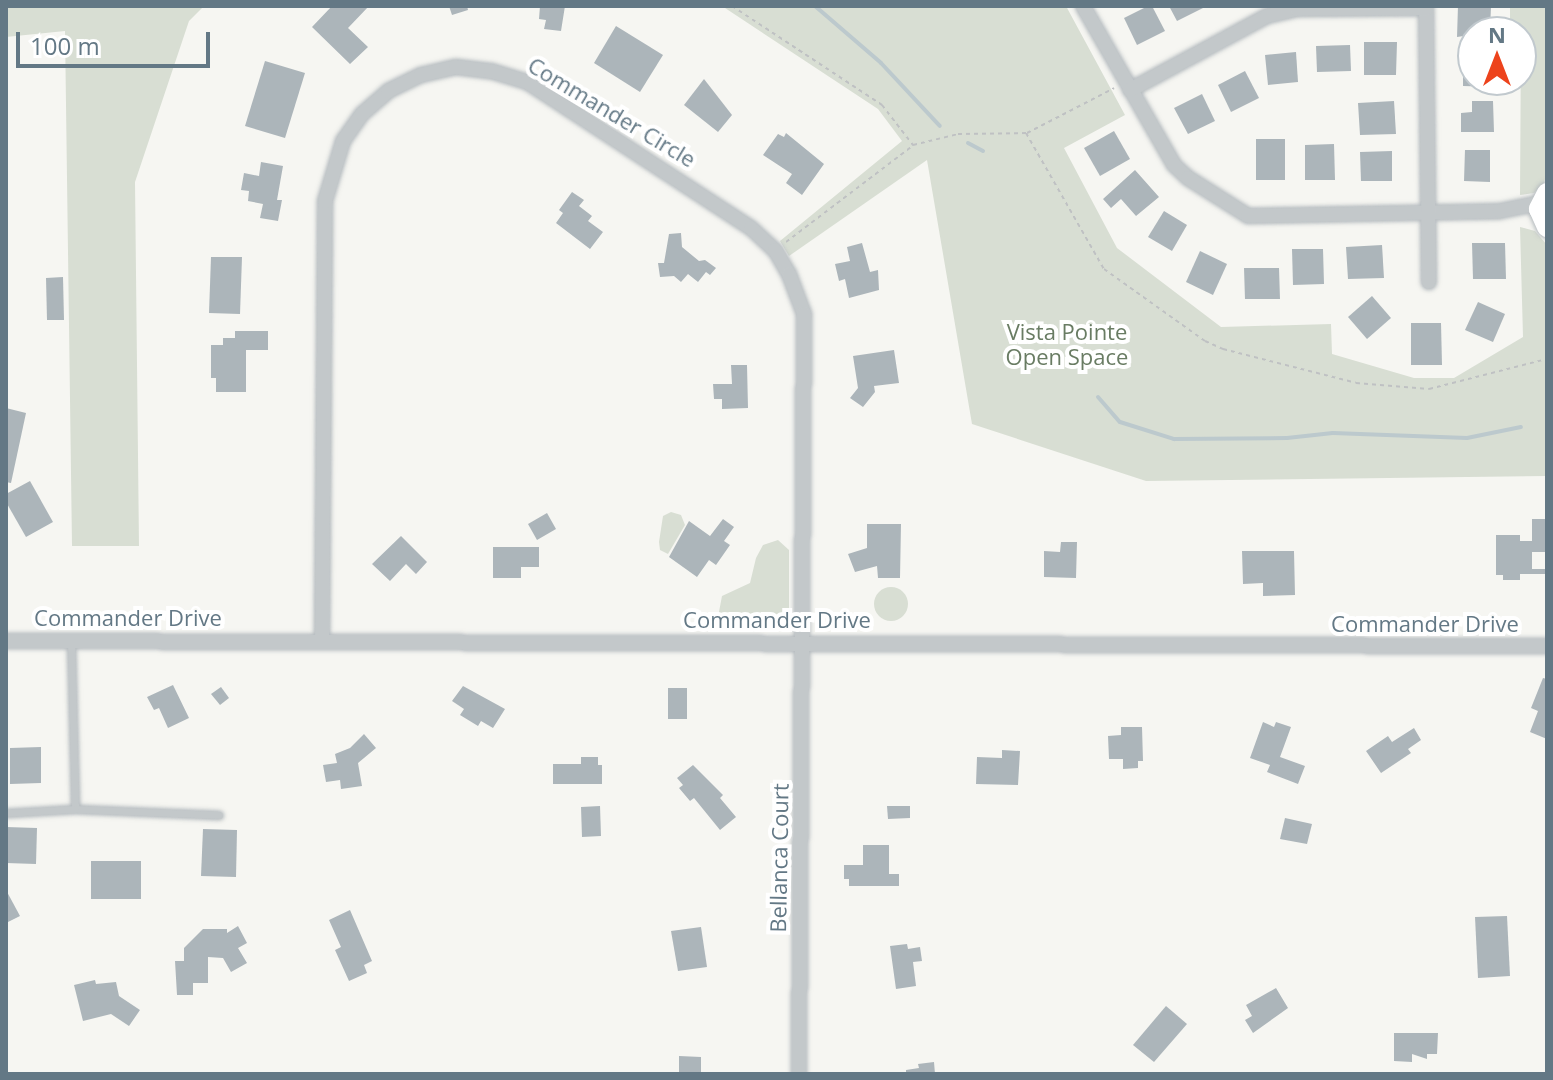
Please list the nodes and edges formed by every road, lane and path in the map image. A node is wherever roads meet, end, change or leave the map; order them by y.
1 (732, 6) edge
2 (1083, 6) edge
3 (1426, 7) edge
4 (1114, 88) dead end
5 (1130, 90) junction
6 (1026, 133) junction
7 (913, 145) junction
8 (1544, 211) edge
9 (1429, 212) junction
10 (775, 250) junction
11 (1429, 282) dead end
12 (1547, 359) edge
13 (71, 640) junction
14 (322, 640) junction
15 (6, 641) edge
16 (804, 642) junction
17 (1547, 646) edge
18 (75, 809) junction
19 (6, 813) edge
20 (219, 815) dead end
21 (799, 1074) edge

1 - 7 path
2 - 5 street
3 - 5 street
3 - 9 street
4 - 6 path
5 - 9 street
6 - 7 path
6 - 12 path
7 - 10 path
8 - 9 street
9 - 11 street
10 - 14 street, Commander Circle
10 - 16 street, Commander Circle
13 - 14 street, Commander Drive
13 - 15 street, Commander Drive
13 - 18 lane
14 - 16 street, Commander Drive
16 - 17 street, Commander Drive
16 - 21 street, Bellanca Court
18 - 19 lane
18 - 20 lane

